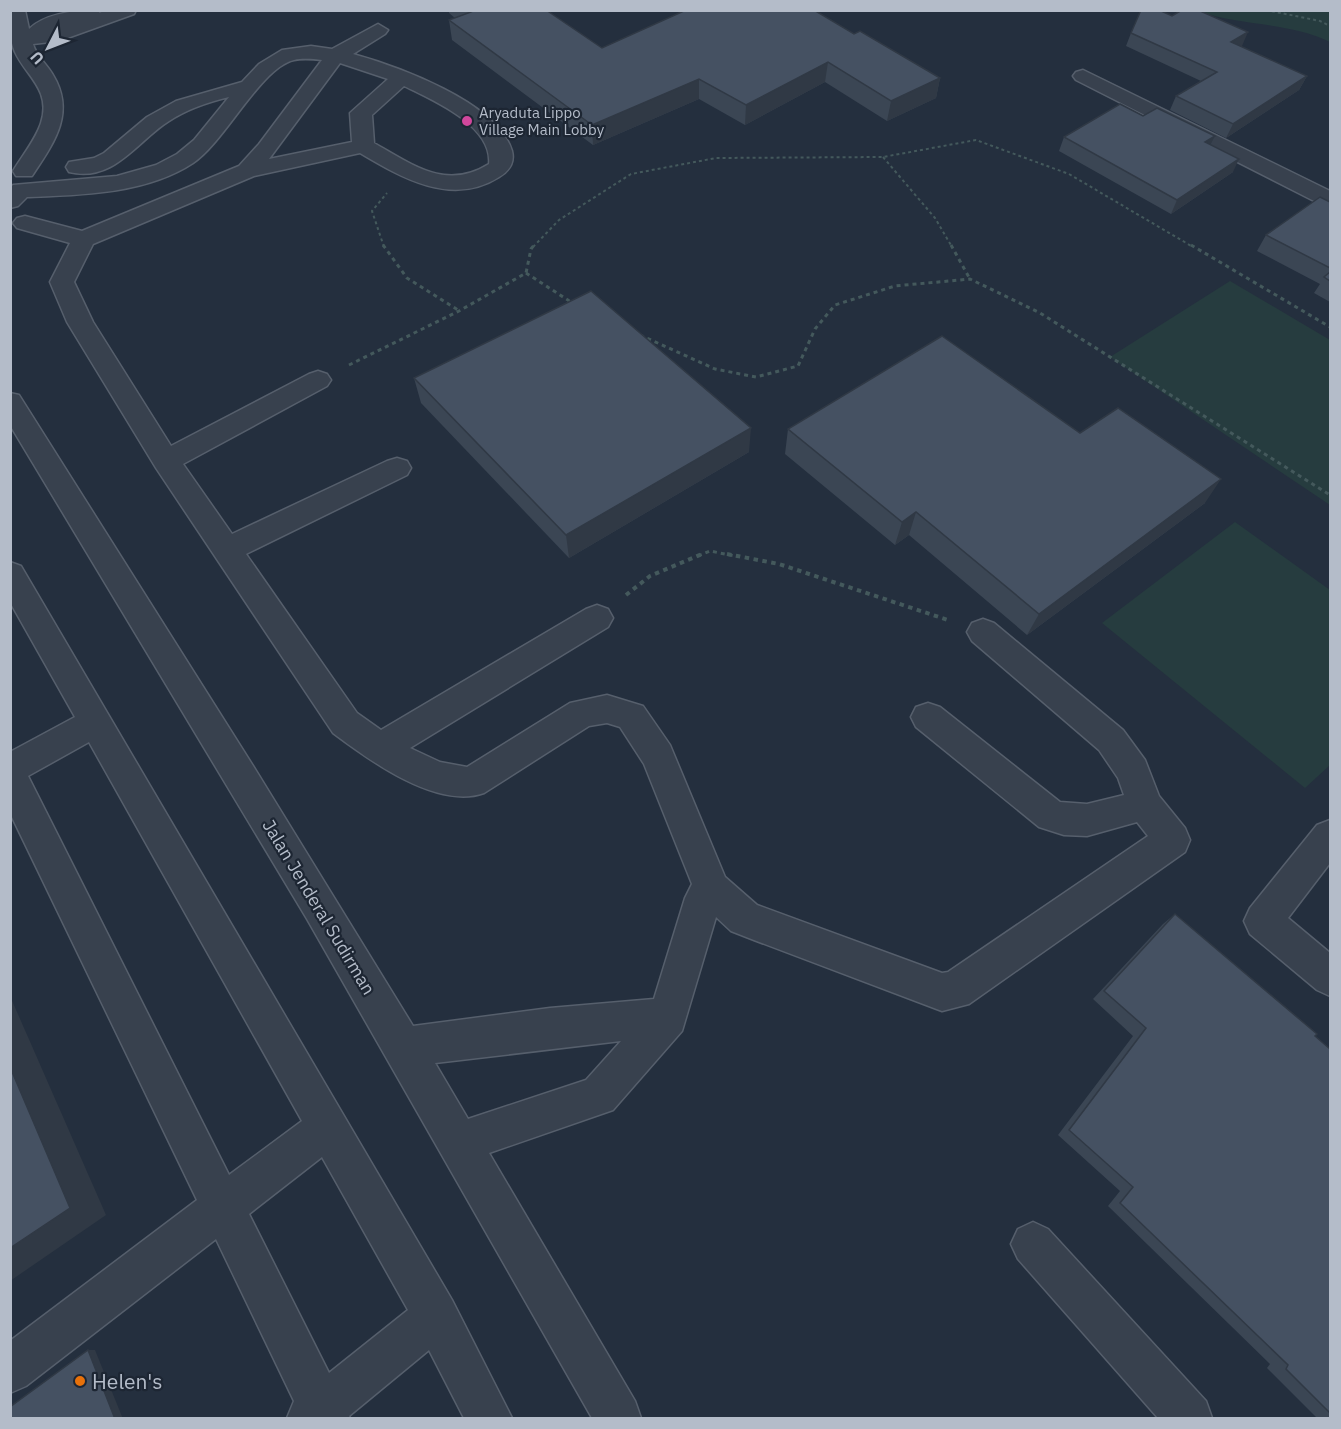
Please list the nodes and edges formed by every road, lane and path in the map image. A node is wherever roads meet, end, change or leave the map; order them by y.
1 (15, 10) edge
2 (92, 10) edge
3 (127, 10) edge
4 (1266, 10) edge
5 (1330, 26) edge
6 (378, 30) dead end
7 (29, 39) edge
8 (335, 56) junction
9 (404, 76) junction
10 (1083, 76) dead end
11 (250, 87) junction
12 (363, 146) junction
13 (884, 157) junction
14 (77, 167) dead end
15 (247, 171) junction
16 (406, 171) junction
17 (18, 190) edge
18 (1330, 200) edge
19 (84, 239) junction
20 (526, 273) junction
21 (970, 279) junction
22 (575, 305) edge
23 (459, 311) junction
24 (1330, 327) edge
25 (633, 331) edge
26 (318, 380) joint
27 (10, 402) edge
28 (166, 461) junction
29 (397, 468) dead end
30 (1330, 495) edge
31 (226, 550) junction
32 (10, 574) edge
33 (597, 618) joint
34 (983, 632) joint
35 (928, 717) dead end
36 (96, 722) junction
37 (378, 749) junction
38 (10, 769) edge
39 (10, 776) edge
40 (1144, 804) junction
41 (1330, 836) edge
42 (712, 889) junction
43 (1330, 977) edge
44 (668, 1017) junction
45 (404, 1047) junction
46 (327, 1127) junction
47 (461, 1142) junction
48 (222, 1209) junction
49 (1033, 1244) dead end
50 (436, 1316) junction
51 (10, 1370) edge
52 (320, 1415) edge
53 (489, 1419) edge
54 (618, 1419) edge
55 (1189, 1419) edge

1 - 7 street
2 - 7 street
3 - 7 street
4 - 5 path
6 - 8 street
7 - 17 street
8 - 9 street
8 - 11 street
8 - 15 street
9 - 12 street
9 - 16 street
10 - 18 street
11 - 14 street
11 - 17 street
12 - 15 street
12 - 16 street
13 - 20 path
13 - 21 path
13 - 24 path
15 - 19 street
16 - 23 path
17 - 19 street
19 - 28 street
20 - 22 path
20 - 23 path
21 - 25 path
21 - 30 path
23 - 26 path
26 - 28 street
27 - 45 street, Jalan Jenderal Sudirman
28 - 31 street
29 - 31 street
31 - 37 street
32 - 36 street
33 - 34 path
33 - 37 street
34 - 40 street
35 - 40 street
36 - 38 street
36 - 46 street
37 - 42 street
39 - 48 street
40 - 42 street
41 - 43 street
42 - 44 street
44 - 45 street
44 - 47 street
45 - 47 street, Jalan Jenderal Sudirman
46 - 48 street
46 - 50 street
47 - 54 street, Jalan Jenderal Sudirman
48 - 51 street
48 - 52 street
49 - 55 street
50 - 52 street
50 - 53 street

